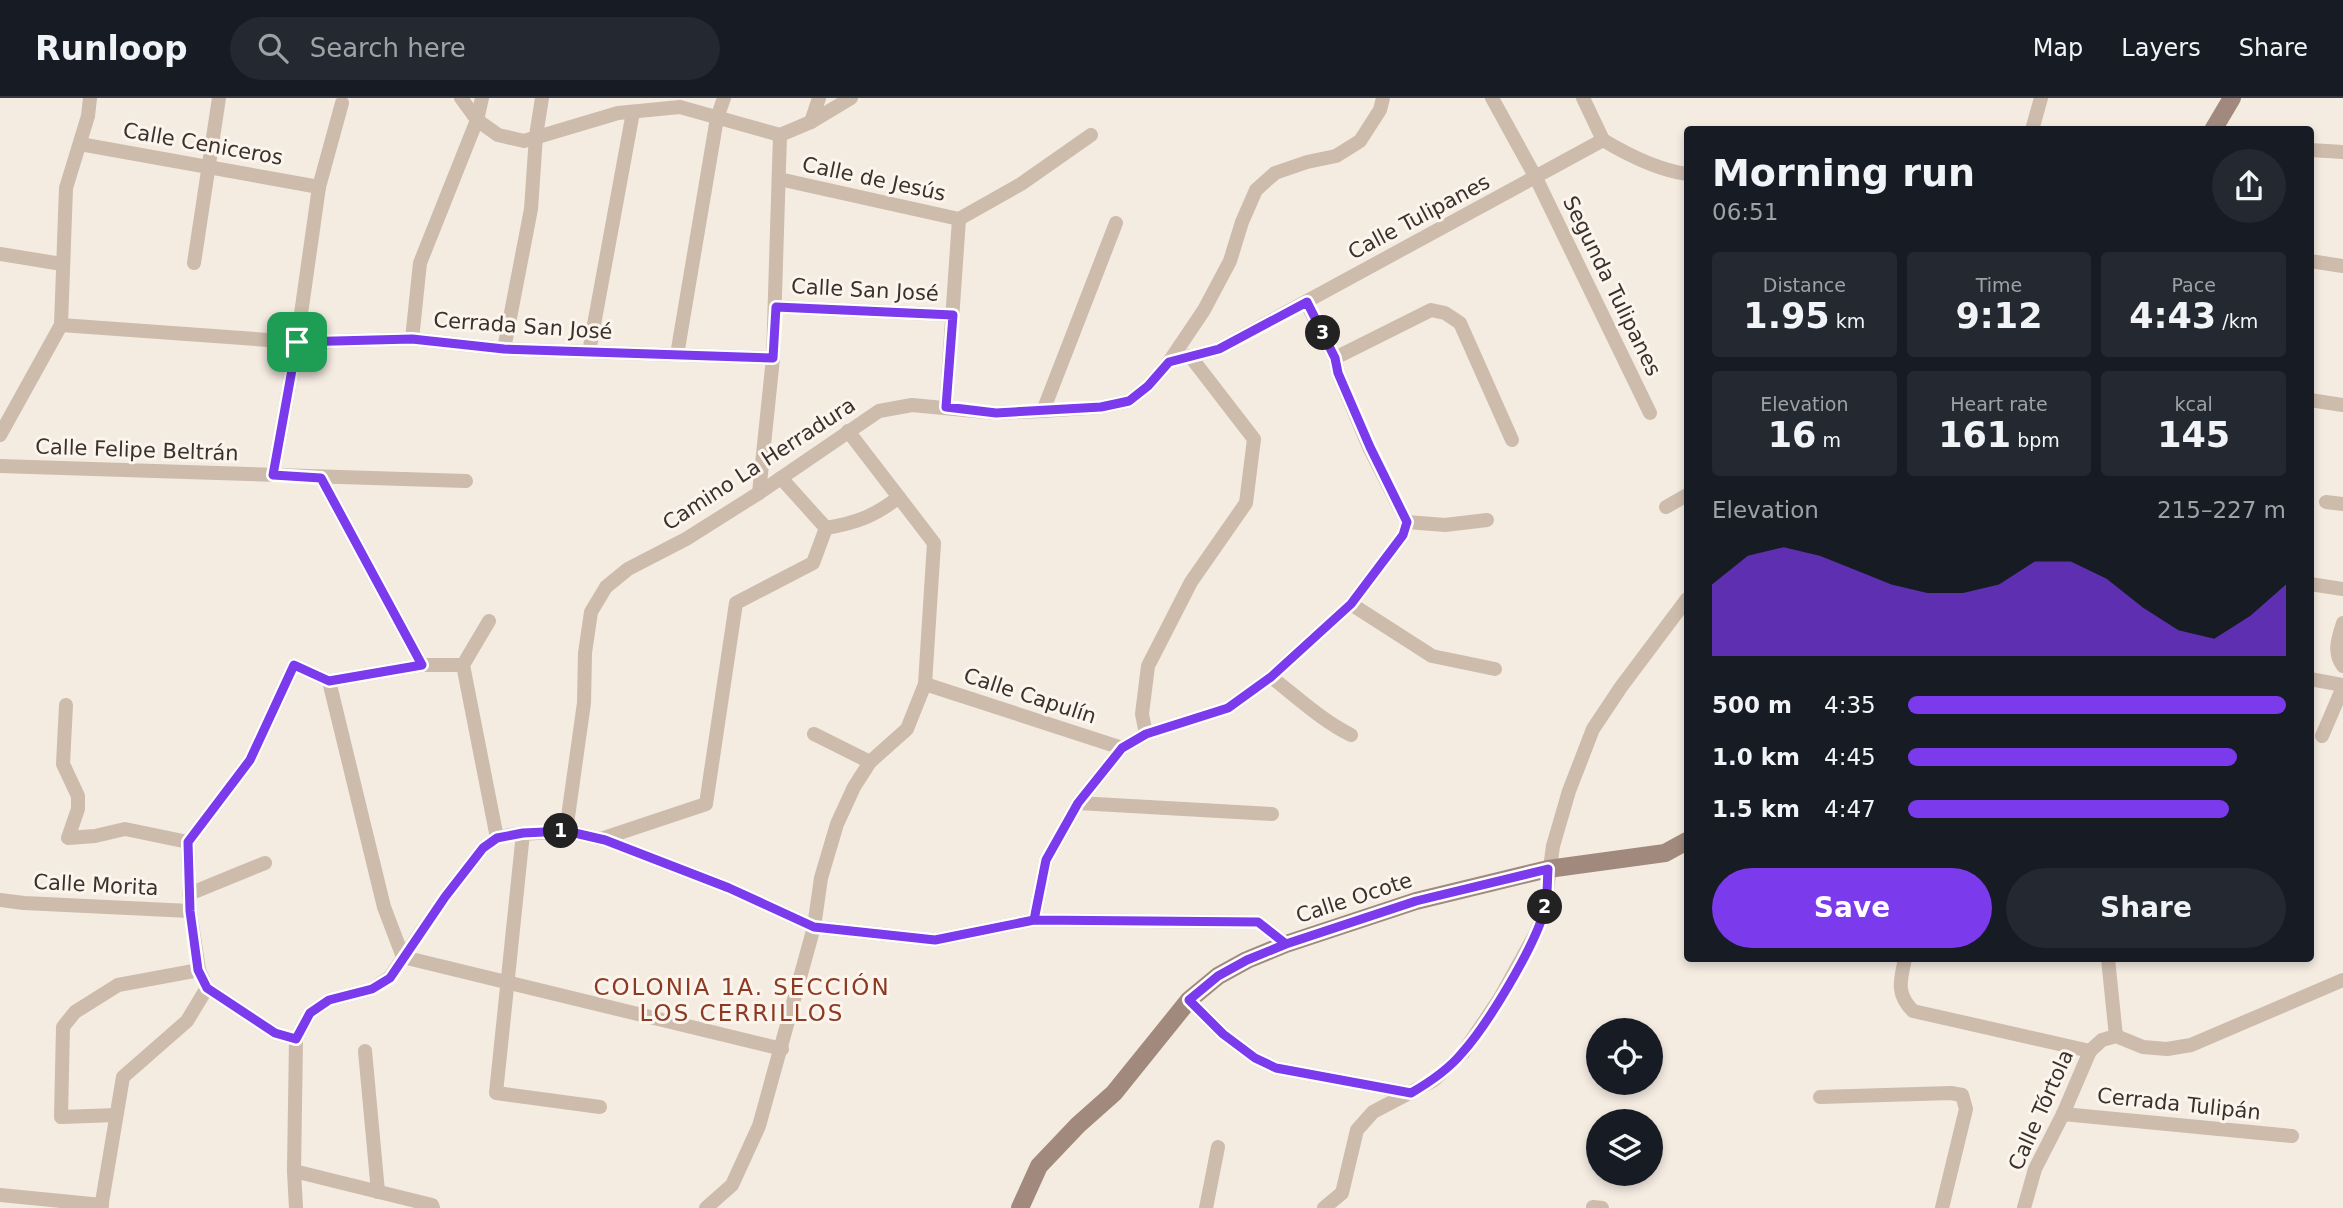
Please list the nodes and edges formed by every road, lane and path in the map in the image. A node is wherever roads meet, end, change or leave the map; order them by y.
1 (90, 98) edge
2 (219, 98) edge
3 (461, 98) edge
4 (482, 98) edge
5 (542, 98) edge
6 (625, 98) edge
7 (724, 98) edge
8 (819, 98) edge
9 (851, 98) edge
10 (1383, 98) edge
11 (1492, 98) edge
12 (1583, 98) edge
13 (2041, 98) edge
14 (2232, 98) edge
15 (342, 103) dead end
16 (626, 113) junction
17 (717, 118) junction
18 (477, 120) junction
19 (811, 122) junction
20 (2033, 126) edge
21 (2215, 126) edge
22 (780, 135) junction
23 (1091, 135) dead end
24 (536, 136) junction
25 (1603, 140) junction
26 (80, 144) junction
27 (2314, 150) edge
28 (2343, 152) edge
29 (208, 166) junction
30 (1684, 173) edge
31 (1536, 178) junction
32 (779, 179) junction
33 (318, 187) junction
34 (959, 219) junction
35 (1116, 223) dead end
36 (0, 254) edge
37 (2314, 262) edge
38 (194, 263) dead end
39 (62, 264) junction
40 (2343, 267) edge
41 (1307, 302) junction
42 (776, 307) junction
43 (953, 315) junction
44 (61, 325) junction
45 (412, 339) junction
46 (297, 342) junction
47 (504, 349) junction
48 (589, 352) junction
49 (677, 355) junction
50 (1190, 356) junction
51 (773, 358) junction
52 (1335, 358) junction
53 (1169, 362) junction
54 (2314, 401) edge
55 (2343, 405) edge
56 (946, 407) junction
57 (1043, 411) junction
58 (1650, 413) dead end
59 (848, 431) junction
60 (0, 435) edge
61 (1512, 440) dead end
62 (0, 466) edge
63 (273, 475) junction
64 (321, 478) junction
65 (780, 478) junction
66 (466, 481) dead end
67 (759, 493) junction
68 (1684, 497) edge
69 (899, 498) junction
70 (2326, 502) dead end
71 (2343, 504) edge
72 (1666, 507) dead end
73 (1487, 520) dead end
74 (1407, 522) junction
75 (826, 528) junction
76 (2314, 585) edge
77 (2343, 589) edge
78 (1684, 602) edge
79 (1351, 604) junction
80 (489, 621) dead end
81 (2343, 623) edge
82 (422, 665) junction
83 (463, 665) junction
84 (2343, 666) edge
85 (1495, 669) dead end
86 (1271, 677) junction
87 (2314, 680) edge
88 (329, 681) junction
89 (925, 684) junction
90 (2343, 686) edge
91 (66, 705) dead end
92 (814, 734) dead end
93 (1146, 734) junction
94 (1351, 735) dead end
95 (2322, 736) dead end
96 (1122, 748) junction
97 (870, 762) junction
98 (1078, 803) junction
99 (1272, 814) dead end
100 (566, 831) junction
101 (510, 835) junction
102 (601, 839) junction
103 (188, 842) junction
104 (1684, 843) edge
105 (265, 863) dead end
106 (1548, 869) junction
107 (189, 894) junction
108 (0, 900) edge
109 (190, 911) junction
110 (1034, 920) junction
111 (814, 927) junction
112 (1286, 944) junction
113 (403, 957) junction
114 (1904, 962) edge
115 (2108, 962) edge
116 (198, 970) junction
117 (2343, 980) edge
118 (507, 983) junction
119 (207, 988) junction
120 (1189, 1000) junction
121 (2116, 1036) junction
122 (296, 1039) junction
123 (782, 1049) junction
124 (365, 1051) dead end
125 (2090, 1051) junction
126 (1411, 1093) junction
127 (1820, 1097) dead end
128 (600, 1107) dead end
129 (2063, 1114) junction
130 (116, 1115) junction
131 (2292, 1136) dead end
132 (1217, 1147) dead end
133 (294, 1171) junction
134 (378, 1192) junction
135 (0, 1195) edge
136 (102, 1207) edge
137 (1593, 1207) edge
138 (296, 1208) edge
139 (433, 1208) edge
140 (706, 1208) edge
141 (1020, 1208) edge
142 (1206, 1208) edge
143 (1324, 1208) edge
144 (1602, 1208) edge
145 (1942, 1208) edge
146 (2028, 1208) edge

1 - 26 street
2 - 29 street
3 - 18 street
4 - 18 street
5 - 24 street
6 - 16 street
7 - 17 street
8 - 19 street
9 - 19 street
10 - 53 street, Camino La Herradura
11 - 31 street, Segunda Tulipanes
12 - 25 street
13 - 20 street
14 - 21 street
15 - 33 street
16 - 17 street
16 - 24 street
16 - 48 street
17 - 22 street
17 - 49 street
18 - 24 street
18 - 45 street
19 - 22 street
22 - 32 street
23 - 34 street
24 - 47 street
25 - 30 street
25 - 31 street, Calle Tulipanes
26 - 29 street, Calle Ceniceros
26 - 39 street
27 - 28 street
29 - 33 street, Calle Ceniceros
29 - 38 street
31 - 41 street, Calle Tulipanes
31 - 58 street, Segunda Tulipanes
32 - 34 street, Calle de Jesús
32 - 42 street
33 - 46 street
34 - 43 street
35 - 57 street
36 - 39 street
37 - 40 street
39 - 44 street
41 - 50 street, Calle Tulipanes
41 - 52 street
42 - 43 street, Calle San José
42 - 51 street
43 - 56 street
44 - 46 street, Cerrada San José
44 - 60 street
45 - 46 street, Cerrada San José
45 - 47 street, Cerrada San José
46 - 63 street
47 - 48 street, Cerrada San José
48 - 49 street, Cerrada San José
49 - 51 street, Cerrada San José
50 - 53 street, Calle Tulipanes
50 - 93 street
51 - 67 street
52 - 61 street
52 - 74 street
53 - 57 street, Camino La Herradura
54 - 55 street
56 - 57 street, Camino La Herradura
56 - 59 street, Camino La Herradura
59 - 65 street, Camino La Herradura
59 - 69 street
62 - 63 street, Calle Felipe Beltrán
63 - 64 street, Calle Felipe Beltrán
64 - 66 street, Calle Felipe Beltrán
64 - 82 street
65 - 67 street, Camino La Herradura
65 - 75 street
67 - 100 street, Camino La Herradura
68 - 72 street
69 - 75 street
69 - 89 street
70 - 71 street
73 - 74 street
74 - 79 street
75 - 102 street
76 - 77 street
78 - 106 street
79 - 85 street
79 - 86 street
80 - 83 street
81 - 84 street
82 - 83 street
82 - 88 street
83 - 101 street
86 - 93 street
86 - 94 street
87 - 90 street
88 - 103 street
88 - 113 street
89 - 96 street, Calle Capulín
89 - 97 street
90 - 95 street
91 - 103 street
92 - 97 street
93 - 96 street
96 - 98 street
97 - 111 street
98 - 99 street
98 - 110 street
100 - 101 street
100 - 102 street
101 - 113 street
101 - 118 street
102 - 111 street
103 - 107 street
104 - 106 street, Calle Ocote
105 - 107 street
106 - 112 street, Calle Ocote
106 - 126 street
107 - 109 street
108 - 109 street, Calle Morita
109 - 116 street
110 - 111 street
110 - 112 street
111 - 123 street
112 - 120 street, Calle Ocote
113 - 118 street
113 - 122 street
114 - 125 street
115 - 121 street
116 - 119 street
116 - 130 street
117 - 121 street
118 - 123 street
118 - 128 street
119 - 122 street
119 - 130 street
120 - 126 street
120 - 141 street, Calle Ocote
121 - 125 street, Calle Tórtola
122 - 133 street
123 - 140 street
124 - 134 street
125 - 129 street, Calle Tórtola
126 - 143 street
127 - 145 street
129 - 131 street, Cerrada Tulipán
129 - 146 street, Calle Tórtola
130 - 136 street
132 - 142 street
133 - 134 street
133 - 138 street
134 - 139 street
135 - 136 street
137 - 144 street

